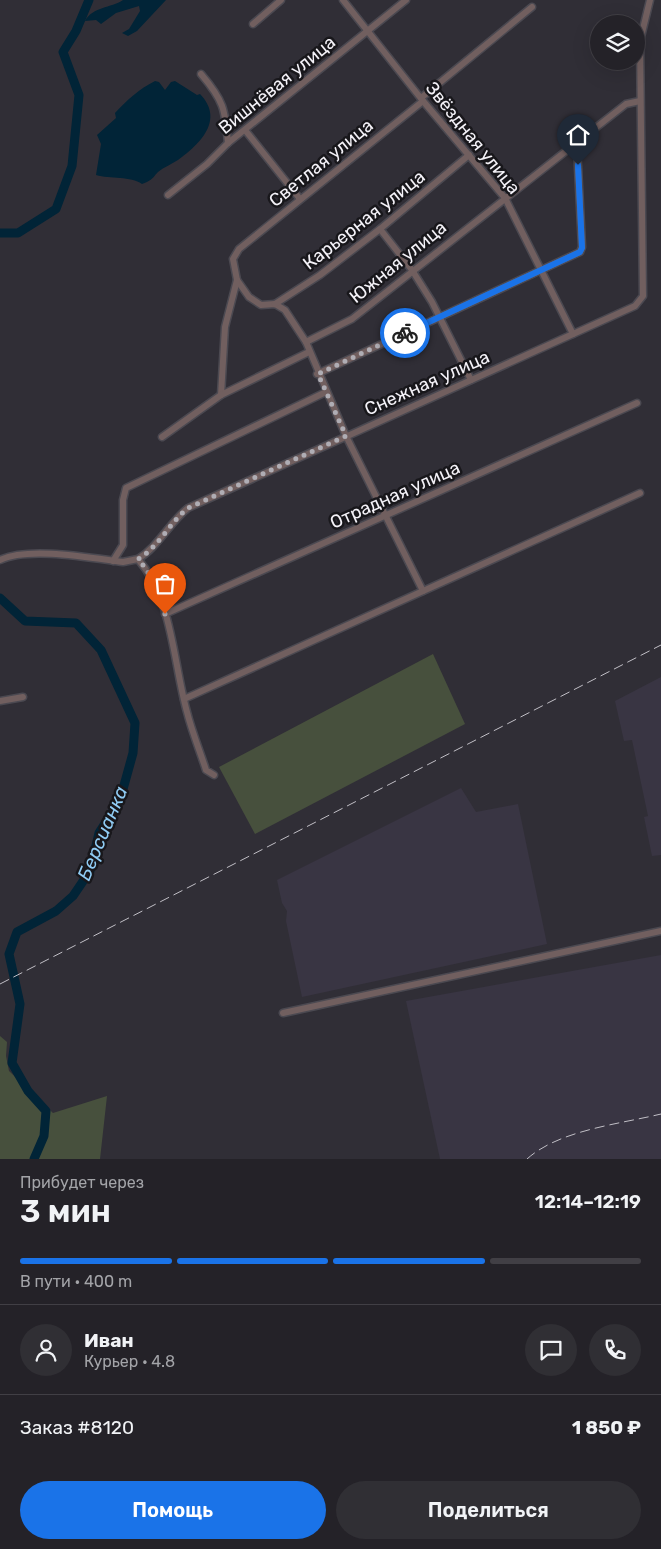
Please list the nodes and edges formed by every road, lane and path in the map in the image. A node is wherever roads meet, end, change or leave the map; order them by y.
1 (280, 0) edge
2 (343, 0) edge
3 (406, 0) edge
4 (650, 0) edge
5 (532, 6) dead end
6 (253, 24) dead end
7 (367, 32) junction
8 (201, 74) dead end
9 (422, 99) junction
10 (640, 101) junction
11 (245, 130) junction
12 (228, 143) junction
13 (575, 144) junction
14 (469, 156) junction
15 (168, 195) dead end
16 (505, 198) junction
17 (300, 199) junction
18 (380, 229) junction
19 (412, 270) junction
20 (543, 270) junction
21 (237, 280) junction
22 (275, 304) junction
23 (439, 318) junction
24 (573, 334) junction
25 (306, 342) junction
26 (309, 352) junction
27 (318, 374) junction
28 (471, 380) junction
29 (326, 392) junction
30 (221, 395) junction
31 (637, 403) dead end
32 (346, 436) junction
33 (162, 437) dead end
34 (640, 493) dead end
35 (387, 516) junction
36 (138, 559) junction
37 (0, 560) edge
38 (113, 561) junction
39 (423, 591) junction
40 (165, 614) junction
41 (22, 697) dead end
42 (184, 699) junction
43 (0, 701) edge
44 (214, 774) dead end
45 (661, 931) edge
46 (283, 1013) dead end

1 - 6 street
2 - 7 street, Звёздная улица
3 - 7 street, Вишнёвая улица
4 - 10 street
5 - 9 street, Светлая улица
7 - 9 street, Звёздная улица
7 - 11 street, Вишнёвая улица
8 - 12 street
9 - 14 street, Звёздная улица
9 - 17 street, Светлая улица
10 - 13 street, Южная улица
10 - 24 street, Снежная улица
11 - 12 street, Вишнёвая улица
11 - 17 street
12 - 15 street, Вишнёвая улица
13 - 16 street, Южная улица
13 - 20 street
14 - 16 street, Звёздная улица
14 - 18 street, Карьерная улица
16 - 19 street, Южная улица
16 - 20 street, Звёздная улица
17 - 21 street, Светлая улица
18 - 19 street
18 - 22 street, Карьерная улица
19 - 23 street
19 - 25 street, Южная улица
20 - 23 street
20 - 24 street, Звёздная улица
21 - 22 street
21 - 30 street
22 - 25 street
23 - 27 street
23 - 28 street
24 - 28 street, Снежная улица
25 - 26 street
26 - 27 street
26 - 30 street
27 - 29 street
28 - 32 street, Снежная улица
29 - 32 street
29 - 38 street
30 - 33 street
31 - 35 street, Отрадная улица
32 - 35 street
32 - 36 street, Снежная улица
34 - 39 street
35 - 39 street
35 - 40 street, Отрадная улица
36 - 38 street
36 - 40 street
37 - 38 street
39 - 42 street
40 - 42 street
41 - 43 street
42 - 44 street
45 - 46 street

